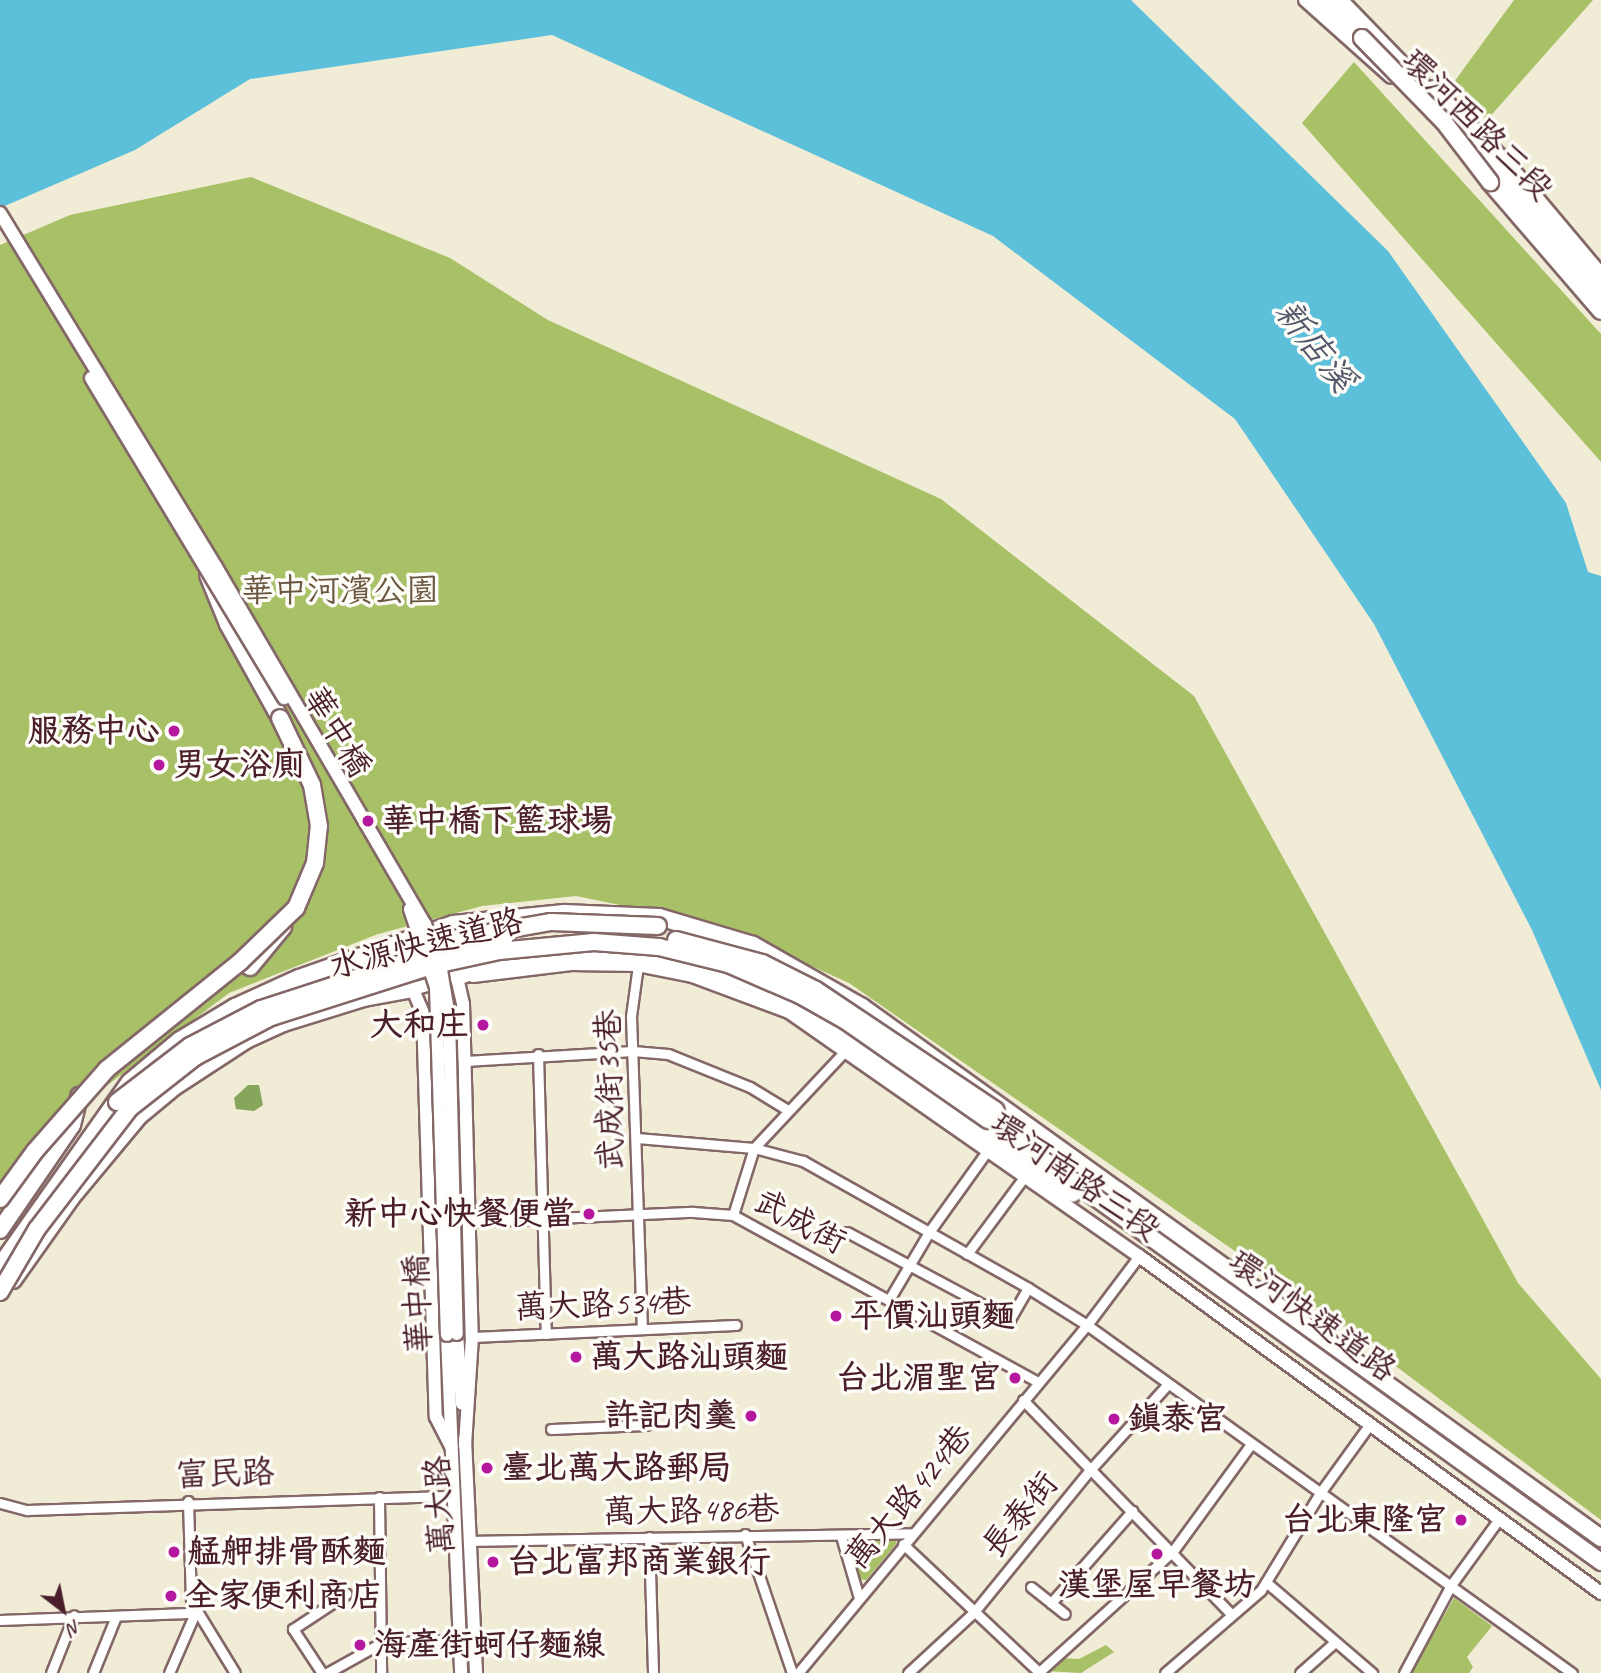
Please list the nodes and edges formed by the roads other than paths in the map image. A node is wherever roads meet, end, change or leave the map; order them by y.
1 (1305, 0) edge
2 (1321, 0) edge
3 (1339, 0) edge
4 (1348, 0) edge
5 (0, 213) edge
6 (0, 228) edge
7 (1601, 274) edge
8 (1601, 288) edge
9 (1601, 299) edge
10 (1601, 311) edge
11 (204, 566) junction
12 (296, 908) junction
13 (453, 924) junction
14 (432, 943) junction
15 (394, 945) junction
16 (762, 963) junction
17 (638, 965) junction
18 (250, 967) dead end
19 (457, 976) junction
20 (413, 989) junction
21 (463, 1004) junction
22 (423, 1013) junction
23 (846, 1050) junction
24 (633, 1051) junction
25 (538, 1054) junction
26 (465, 1060) junction
27 (79, 1092) dead end
28 (117, 1102) junction
29 (786, 1109) junction
30 (991, 1115) junction
31 (637, 1138) junction
32 (754, 1148) junction
33 (988, 1150) junction
34 (1025, 1176) junction
35 (1125, 1195) junction
36 (0, 1199) edge
37 (1113, 1210) junction
38 (640, 1214) junction
39 (733, 1215) junction
40 (543, 1220) junction
41 (468, 1222) junction
42 (0, 1230) edge
43 (847, 1232) dead end
44 (929, 1232) junction
45 (967, 1254) junction
46 (1139, 1255) junction
47 (907, 1264) junction
48 (0, 1266) edge
49 (1028, 1288) junction
50 (0, 1294) edge
51 (890, 1298) junction
52 (736, 1325) dead end
53 (1087, 1325) junction
54 (642, 1329) junction
55 (452, 1334) junction
56 (546, 1334) junction
57 (472, 1337) junction
58 (1038, 1382) junction
59 (1167, 1385) junction
60 (1023, 1400) junction
61 (1370, 1424) junction
62 (646, 1425) dead end
63 (551, 1429) dead end
64 (1251, 1444) junction
65 (465, 1445) junction
66 (451, 1447) junction
67 (1090, 1470) junction
68 (1320, 1493) junction
69 (454, 1496) junction
70 (379, 1497) junction
71 (188, 1501) junction
72 (0, 1503) edge
73 (1132, 1511) junction
74 (1499, 1519) junction
75 (912, 1533) junction
76 (745, 1534) junction
77 (649, 1536) junction
78 (841, 1536) junction
79 (1601, 1538) edge
80 (470, 1541) junction
81 (903, 1544) junction
82 (1173, 1551) junction
83 (1601, 1562) edge
84 (1266, 1582) junction
85 (1451, 1585) junction
86 (1031, 1587) dead end
87 (1601, 1593) edge
88 (346, 1594) dead end
89 (859, 1598) junction
90 (1051, 1603) junction
91 (974, 1612) junction
92 (195, 1613) junction
93 (1065, 1614) dead end
94 (1231, 1614) junction
95 (74, 1615) junction
96 (116, 1616) junction
97 (0, 1619) edge
98 (460, 1639) junction
99 (381, 1643) junction
100 (1334, 1643) junction
101 (227, 1661) junction
102 (51, 1673) edge
103 (93, 1673) edge
104 (169, 1673) edge
105 (222, 1673) edge
106 (236, 1673) edge
107 (324, 1673) edge
108 (381, 1673) edge
109 (461, 1673) edge
110 (476, 1673) edge
111 (653, 1673) edge
112 (792, 1673) edge
113 (798, 1673) edge
114 (908, 1673) edge
115 (1039, 1673) edge
116 (1165, 1673) edge
117 (1300, 1673) edge
118 (1372, 1673) edge
119 (1404, 1673) edge
120 (1572, 1673) edge

1 - 9 main road, 環河西路三段
2 - 10 highway, bridge
3 - 8 highway
4 - 7 main road, 環河西路三段
5 - 14 main road, 華中橋, bridge
6 - 11 main road, 華中橋, bridge
11 - 12 highway, bridge
11 - 55 main road, 華中橋, bridge
12 - 18 highway, bridge
12 - 36 highway, bridge
13 - 15 highway
13 - 19 main road
13 - 35 highway
14 - 16 highway, bridge
14 - 55 main road, 華中橋, bridge
15 - 20 main road
15 - 28 highway
16 - 28 highway, 水源快速道路, bridge
16 - 30 highway, 水源快速道路, bridge
17 - 19 main road, 環河南路三段
17 - 23 main road, 環河南路三段
17 - 24 street, 武成街35巷
19 - 20 main road, 環河南路三段
19 - 21 main road
19 - 37 highway
20 - 22 main road
20 - 50 highway, bridge
21 - 22 main road
21 - 26 main road
22 - 66 main road
23 - 29 street
23 - 33 main road, 環河南路三段
24 - 25 street
24 - 29 street
24 - 31 street, 武成街35巷
25 - 26 street
25 - 40 street
26 - 41 main road
27 - 42 highway
28 - 48 highway, 水源快速道路
29 - 32 street
30 - 35 highway, 環河快速道路
30 - 37 highway, 環河快速道路
30 - 50 highway, 水源快速道路, bridge
31 - 32 street
31 - 38 street, 武成街35巷
32 - 39 street
32 - 44 street
33 - 34 main road, 環河南路三段
33 - 44 street
34 - 45 street
34 - 46 main road, 環河南路三段
35 - 79 highway, 環河快速道路
37 - 83 highway, 環河快速道路
38 - 39 street, 武成街
38 - 40 street, 武成街
38 - 54 street, 武成街35巷
39 - 51 street, 武成街
40 - 41 street, 武成街
40 - 56 street
41 - 57 main road
43 - 47 street
44 - 45 street
44 - 47 street
45 - 49 street
46 - 53 street, 萬大路424巷
46 - 61 main road, 環河南路三段
47 - 49 street
47 - 51 street
49 - 53 street
51 - 58 street, 武成街
52 - 54 street, 萬大路534巷
53 - 58 street, 萬大路424巷
53 - 59 street
54 - 56 street, 萬大路534巷
55 - 65 main road, 萬大路
55 - 66 main road, 華中橋
56 - 57 street, 萬大路534巷
57 - 65 main road
58 - 60 street, 萬大路424巷
59 - 64 street
59 - 67 street, 長泰街
60 - 67 street
60 - 75 street, 萬大路424巷
61 - 68 street
61 - 74 main road, 環河南路三段
62 - 63 street
64 - 68 street
64 - 82 street
65 - 80 main road, 萬大路
66 - 69 main road, 萬大路
67 - 73 street
67 - 91 street, 長泰街
68 - 84 street
68 - 85 street
69 - 70 street, 富民路
69 - 98 main road, 萬大路
70 - 71 street, 富民路
70 - 99 street
71 - 72 street, 富民路
71 - 92 street
73 - 82 street
73 - 90 street
74 - 85 street
74 - 87 main road, 環河南路三段
75 - 78 street, 萬大路486巷
75 - 81 street, 萬大路424巷
76 - 77 street, 萬大路486巷
76 - 78 street, 萬大路486巷
76 - 112 street
77 - 80 street, 萬大路486巷
77 - 111 street
78 - 89 street
80 - 110 main road, 萬大路
81 - 89 street, 萬大路424巷
81 - 91 street
82 - 94 street
82 - 115 street
84 - 94 street
84 - 100 street
85 - 119 street
85 - 120 street
86 - 90 street
88 - 107 street
89 - 113 street, 萬大路424巷
90 - 93 street
91 - 114 street, 長泰街
91 - 115 street
92 - 96 street
92 - 101 street
92 - 104 street
94 - 116 street
95 - 96 street
95 - 97 street
95 - 102 street
96 - 103 street
98 - 99 street
98 - 109 main road, 萬大路
99 - 107 street
99 - 108 street
100 - 117 street
100 - 118 street
101 - 105 street
101 - 106 street

